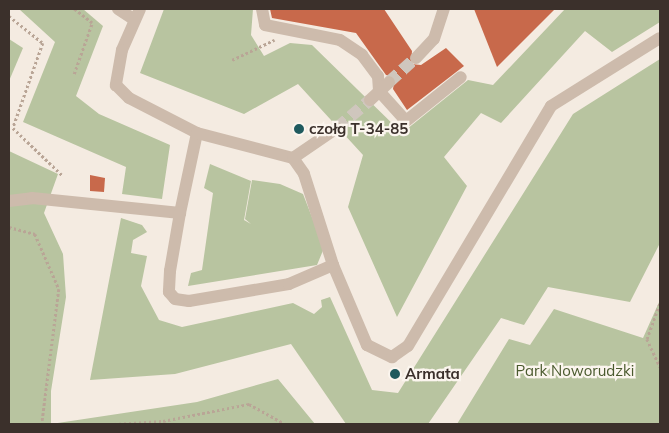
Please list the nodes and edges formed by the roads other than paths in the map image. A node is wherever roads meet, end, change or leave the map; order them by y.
1 (118, 9) edge
2 (262, 9) edge
3 (444, 9) edge
4 (138, 14) edge
5 (660, 38) edge
6 (416, 58) tunnel mouth
7 (461, 77) dead end
8 (337, 128) tunnel mouth
9 (197, 133) junction
10 (292, 158) junction
11 (9, 201) edge
12 (180, 213) junction
13 (333, 265) junction

1 - 4 lane
2 - 7 lane
3 - 6 lane
4 - 9 lane
5 - 13 lane
8 - 10 lane
9 - 10 lane
9 - 12 lane
10 - 13 lane
11 - 12 lane
12 - 13 lane

